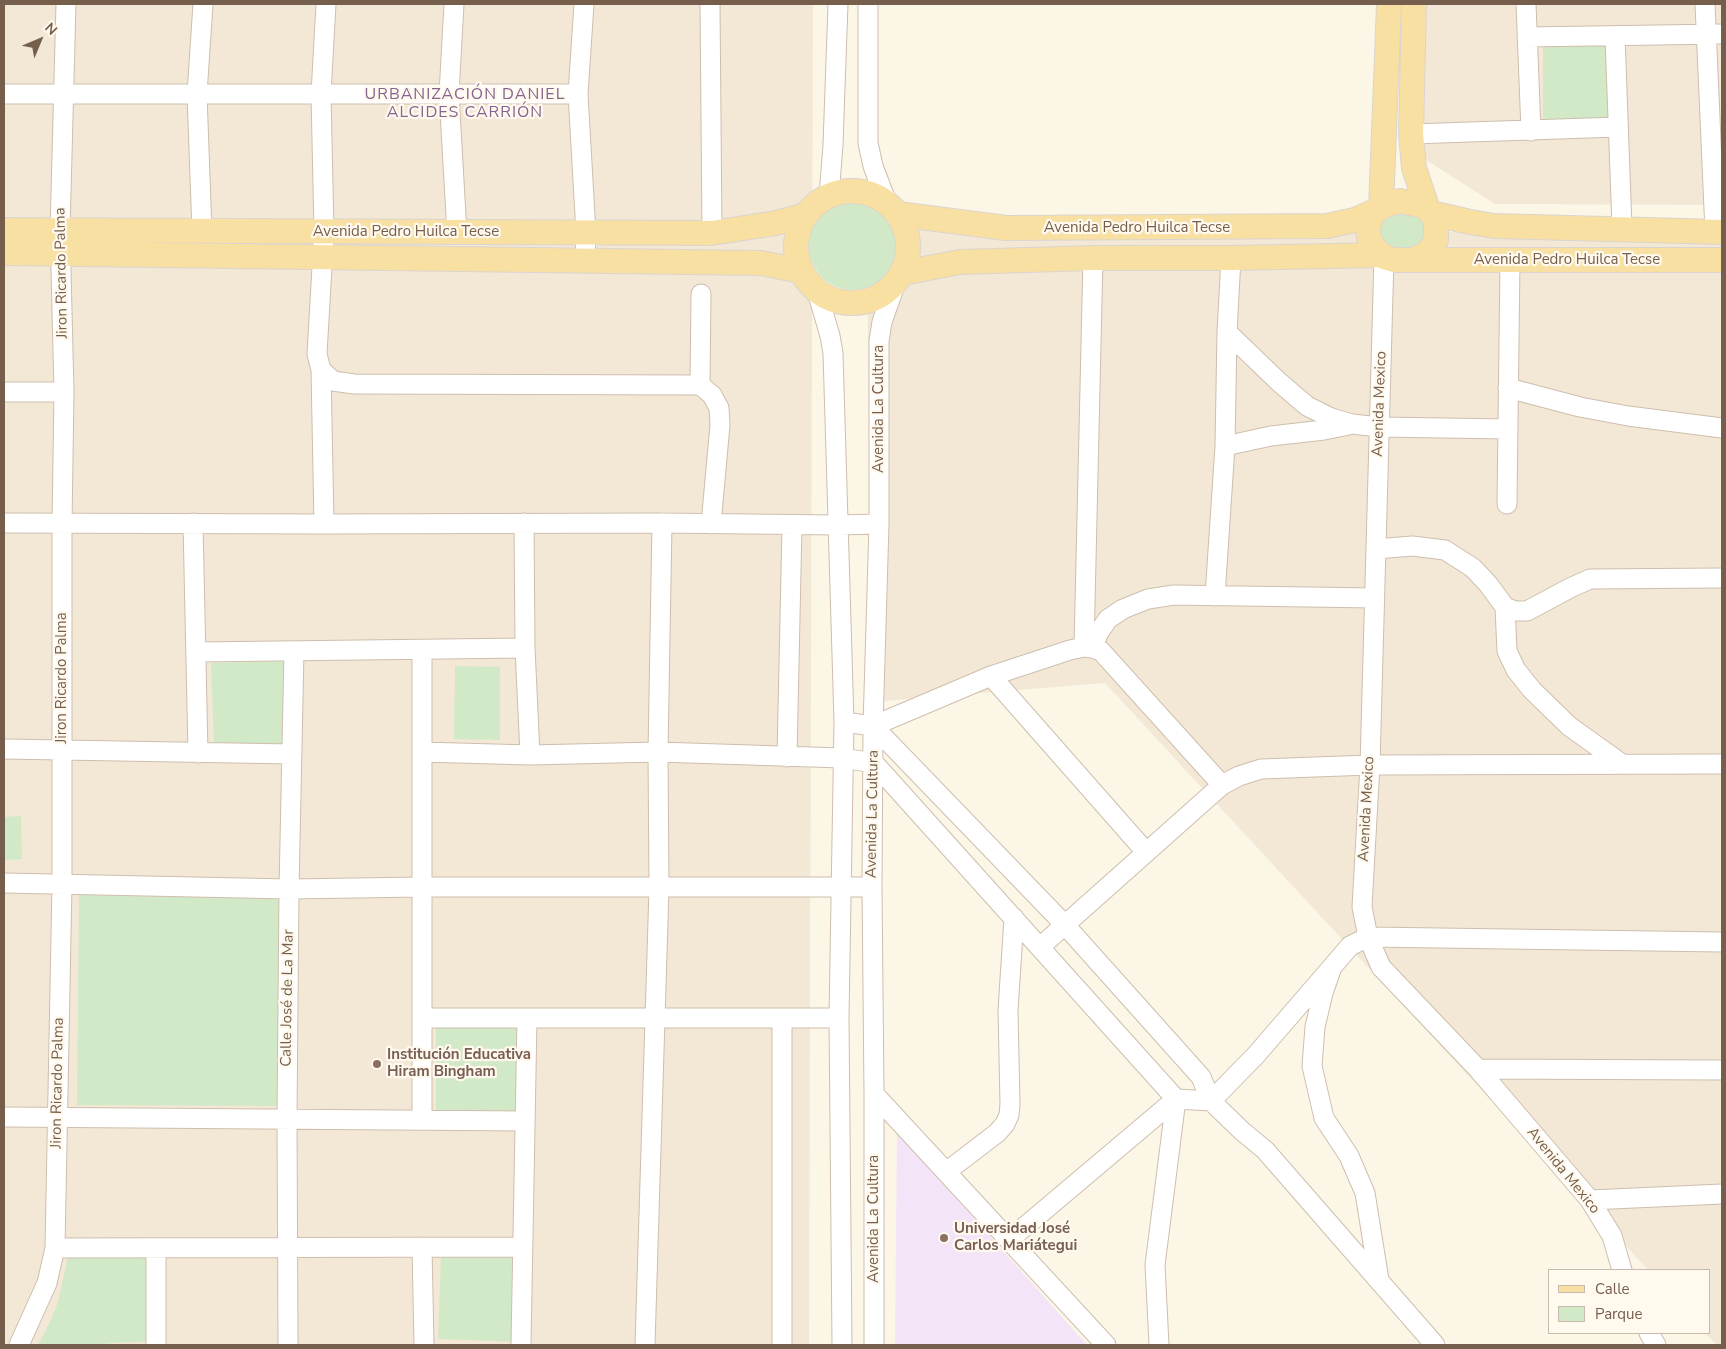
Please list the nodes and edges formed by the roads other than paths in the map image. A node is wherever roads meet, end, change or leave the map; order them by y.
1 (66, 4) edge
2 (204, 4) edge
3 (326, 4) edge
4 (454, 4) edge
5 (584, 4) edge
6 (710, 4) edge
7 (838, 4) edge
8 (868, 4) edge
9 (1389, 4) edge
10 (1414, 4) edge
11 (1526, 4) edge
12 (1705, 4) edge
13 (1714, 34) edge
14 (1614, 36) junction
15 (1527, 37) junction
16 (4, 94) edge
17 (65, 94) junction
18 (197, 94) junction
19 (321, 94) junction
20 (449, 94) junction
21 (578, 94) junction
22 (1618, 127) junction
23 (1531, 131) junction
24 (1411, 134) junction
25 (829, 196) junction
26 (892, 209) junction
27 (1378, 210) junction
28 (1430, 212) junction
29 (806, 215) junction
30 (1622, 228) junction
31 (4, 230) edge
32 (202, 232) junction
33 (324, 232) junction
34 (1719, 232) edge
35 (457, 233) junction
36 (586, 233) junction
37 (712, 234) junction
38 (61, 241) junction
39 (4, 253) edge
40 (1383, 256) junction
41 (324, 258) junction
42 (1093, 258) junction
43 (1231, 258) junction
44 (585, 260) junction
45 (1412, 260) junction
46 (1510, 260) junction
47 (1722, 260) edge
48 (801, 271) junction
49 (898, 279) junction
50 (817, 291) junction
51 (701, 294) dead end
52 (1227, 332) junction
53 (321, 370) junction
54 (700, 385) junction
55 (1508, 388) junction
56 (4, 392) edge
57 (64, 392) junction
58 (1352, 424) junction
59 (1379, 428) junction
60 (1722, 428) edge
61 (1508, 429) junction
62 (1225, 446) junction
63 (1507, 504) dead end
64 (4, 523) edge
65 (193, 523) junction
66 (524, 523) junction
67 (662, 523) junction
68 (62, 524) junction
69 (324, 524) junction
70 (711, 524) junction
71 (879, 524) junction
72 (792, 525) junction
73 (838, 525) junction
74 (1376, 549) junction
75 (1722, 578) edge
76 (1215, 596) junction
77 (1374, 598) junction
78 (1505, 607) junction
79 (525, 648) junction
80 (1088, 648) junction
81 (422, 650) junction
82 (196, 652) junction
83 (294, 652) junction
84 (992, 676) junction
85 (844, 722) junction
86 (873, 726) junction
87 (4, 749) edge
88 (63, 750) junction
89 (422, 752) junction
90 (658, 752) junction
91 (198, 753) junction
92 (292, 754) junction
93 (530, 754) junction
94 (787, 757) junction
95 (842, 758) junction
96 (874, 763) junction
97 (1370, 764) junction
98 (1622, 764) junction
99 (1722, 764) edge
100 (1222, 786) junction
101 (1146, 852) junction
102 (4, 883) edge
103 (62, 883) junction
104 (422, 887) junction
105 (840, 887) junction
106 (872, 887) junction
107 (659, 888) junction
108 (290, 889) junction
109 (1014, 918) junction
110 (1065, 925) junction
111 (1368, 937) junction
112 (1722, 942) edge
113 (1040, 947) junction
114 (1332, 967) junction
115 (422, 1018) junction
116 (527, 1018) junction
117 (782, 1018) junction
118 (839, 1018) junction
119 (656, 1019) junction
120 (1478, 1069) junction
121 (1722, 1070) edge
122 (874, 1094) junction
123 (1176, 1098) junction
124 (1211, 1101) junction
125 (4, 1117) edge
126 (57, 1117) junction
127 (287, 1119) junction
128 (422, 1120) junction
129 (525, 1121) junction
130 (946, 1172) junction
131 (1722, 1194) edge
132 (1590, 1200) junction
133 (1009, 1240) junction
134 (287, 1247) junction
135 (422, 1247) junction
136 (523, 1247) junction
137 (55, 1248) junction
138 (156, 1248) junction
139 (1622, 1269) edge
140 (1379, 1280) junction
141 (1649, 1334) edge
142 (19, 1345) edge
143 (156, 1345) edge
144 (288, 1345) edge
145 (424, 1345) edge
146 (522, 1345) edge
147 (645, 1345) edge
148 (782, 1345) edge
149 (842, 1345) edge
150 (874, 1345) edge
151 (1106, 1345) edge
152 (1159, 1345) edge
153 (1435, 1345) edge
154 (1656, 1345) edge

1 - 17 street, Jiron Ricardo Palma
2 - 18 street
3 - 19 street
4 - 20 street
5 - 21 street
6 - 37 street
7 - 25 street
8 - 26 street
9 - 27 main road
10 - 24 main road
11 - 15 street
12 - 13 street
13 - 14 street
13 - 34 street
14 - 15 street
14 - 22 street
15 - 23 street
16 - 17 street
17 - 18 street
17 - 38 street, Jiron Ricardo Palma
18 - 19 street
18 - 32 street
19 - 20 street
19 - 33 street
20 - 21 street
20 - 35 street
21 - 36 street
22 - 23 street
22 - 30 street
23 - 24 street
24 - 28 main road
25 - 26 main road
25 - 29 main road
26 - 27 main road, Avenida Pedro Huilca Tecse
26 - 49 main road
27 - 28 main road
27 - 40 main road
28 - 30 main road, Avenida Pedro Huilca Tecse
28 - 45 main road
29 - 37 main road, Avenida Pedro Huilca Tecse
29 - 48 main road
30 - 34 main road, Avenida Pedro Huilca Tecse
31 - 38 main road, Avenida Pedro Huilca Tecse
32 - 33 main road, Avenida Pedro Huilca Tecse
32 - 38 main road, Avenida Pedro Huilca Tecse
33 - 35 main road, Avenida Pedro Huilca Tecse
33 - 41 street
35 - 36 main road, Avenida Pedro Huilca Tecse
36 - 37 main road, Avenida Pedro Huilca Tecse
36 - 44 street
38 - 39 main road, Avenida Pedro Huilca Tecse
38 - 41 main road, Avenida Pedro Huilca Tecse
38 - 57 street, Jiron Ricardo Palma
40 - 43 main road, Avenida Pedro Huilca Tecse
40 - 45 main road
40 - 59 street, Avenida Mexico
41 - 44 main road, Avenida Pedro Huilca Tecse
41 - 53 street
42 - 43 main road, Avenida Pedro Huilca Tecse
42 - 49 main road, Avenida Pedro Huilca Tecse
42 - 80 street
43 - 52 street
44 - 48 main road, Avenida Pedro Huilca Tecse
45 - 46 main road, Avenida Pedro Huilca Tecse
46 - 47 main road, Avenida Pedro Huilca Tecse
46 - 55 street
48 - 50 main road
49 - 50 main road
49 - 71 street, Avenida La Cultura
50 - 73 street, Avenida La Cultura
51 - 54 street
52 - 58 street
52 - 62 street
53 - 54 street
53 - 69 street
54 - 70 street
55 - 60 street
55 - 61 street
56 - 57 street
57 - 68 street, Jiron Ricardo Palma
58 - 59 street
58 - 62 street
59 - 61 street
59 - 74 street, Avenida Mexico
61 - 63 street
62 - 76 street
64 - 68 street
65 - 68 street
65 - 69 street
65 - 82 street
66 - 67 street
66 - 69 street
66 - 79 street
67 - 70 street
67 - 90 street
68 - 88 street, Jiron Ricardo Palma
70 - 72 street
71 - 73 street
71 - 86 street, Avenida La Cultura
72 - 73 street
72 - 94 street
73 - 85 street, Avenida La Cultura
74 - 77 street, Avenida Mexico
74 - 78 street
75 - 78 street
76 - 77 street
76 - 80 street
77 - 97 street, Avenida Mexico
78 - 98 street
79 - 81 street
79 - 93 street
80 - 84 street
80 - 100 street
81 - 83 street
81 - 89 street
82 - 83 street
82 - 91 street
83 - 92 street, Calle José de La Mar
84 - 86 street
84 - 101 street
85 - 86 street
85 - 95 street, Avenida La Cultura
86 - 96 street, Avenida La Cultura
86 - 110 street
87 - 88 street
88 - 91 street
88 - 103 street, Jiron Ricardo Palma
89 - 93 street
89 - 104 street
90 - 93 street
90 - 94 street
90 - 107 street
91 - 92 street
92 - 108 street, Calle José de La Mar
94 - 95 street
95 - 96 street
95 - 105 street, Avenida La Cultura
96 - 106 street, Avenida La Cultura
96 - 109 street
97 - 98 street
97 - 100 street
97 - 111 street, Avenida Mexico
98 - 99 street
100 - 101 street
101 - 110 street
102 - 103 street
103 - 108 street
103 - 126 street, Jiron Ricardo Palma
104 - 107 street
104 - 108 street
104 - 115 street
105 - 106 street
105 - 107 street
105 - 118 street, Avenida La Cultura
106 - 122 street, Avenida La Cultura
107 - 119 street
108 - 127 street, Calle José de La Mar
109 - 113 street
109 - 130 street
110 - 113 street
110 - 124 street
111 - 112 street
111 - 114 street
111 - 120 street, Avenida Mexico
113 - 123 street
114 - 124 street
114 - 140 street
115 - 116 street
115 - 128 street
116 - 119 street
116 - 129 street
117 - 118 street
117 - 119 street
117 - 148 street
118 - 149 street, Avenida La Cultura
119 - 147 street
120 - 121 street
120 - 132 street, Avenida Mexico
122 - 130 street
122 - 150 street, Avenida La Cultura
123 - 124 street
123 - 133 street
123 - 152 street
124 - 140 street
125 - 126 street
126 - 127 street
126 - 137 street, Jiron Ricardo Palma
127 - 128 street
127 - 134 street, Calle José de La Mar
128 - 129 street
129 - 136 street
130 - 133 street
131 - 132 street
132 - 139 street, Avenida Mexico
133 - 151 street
134 - 135 street
134 - 138 street
134 - 144 street, Calle José de La Mar
135 - 136 street
135 - 145 street
136 - 146 street
137 - 138 street
137 - 142 street, Jiron Ricardo Palma
138 - 143 street
140 - 153 street
141 - 154 street

